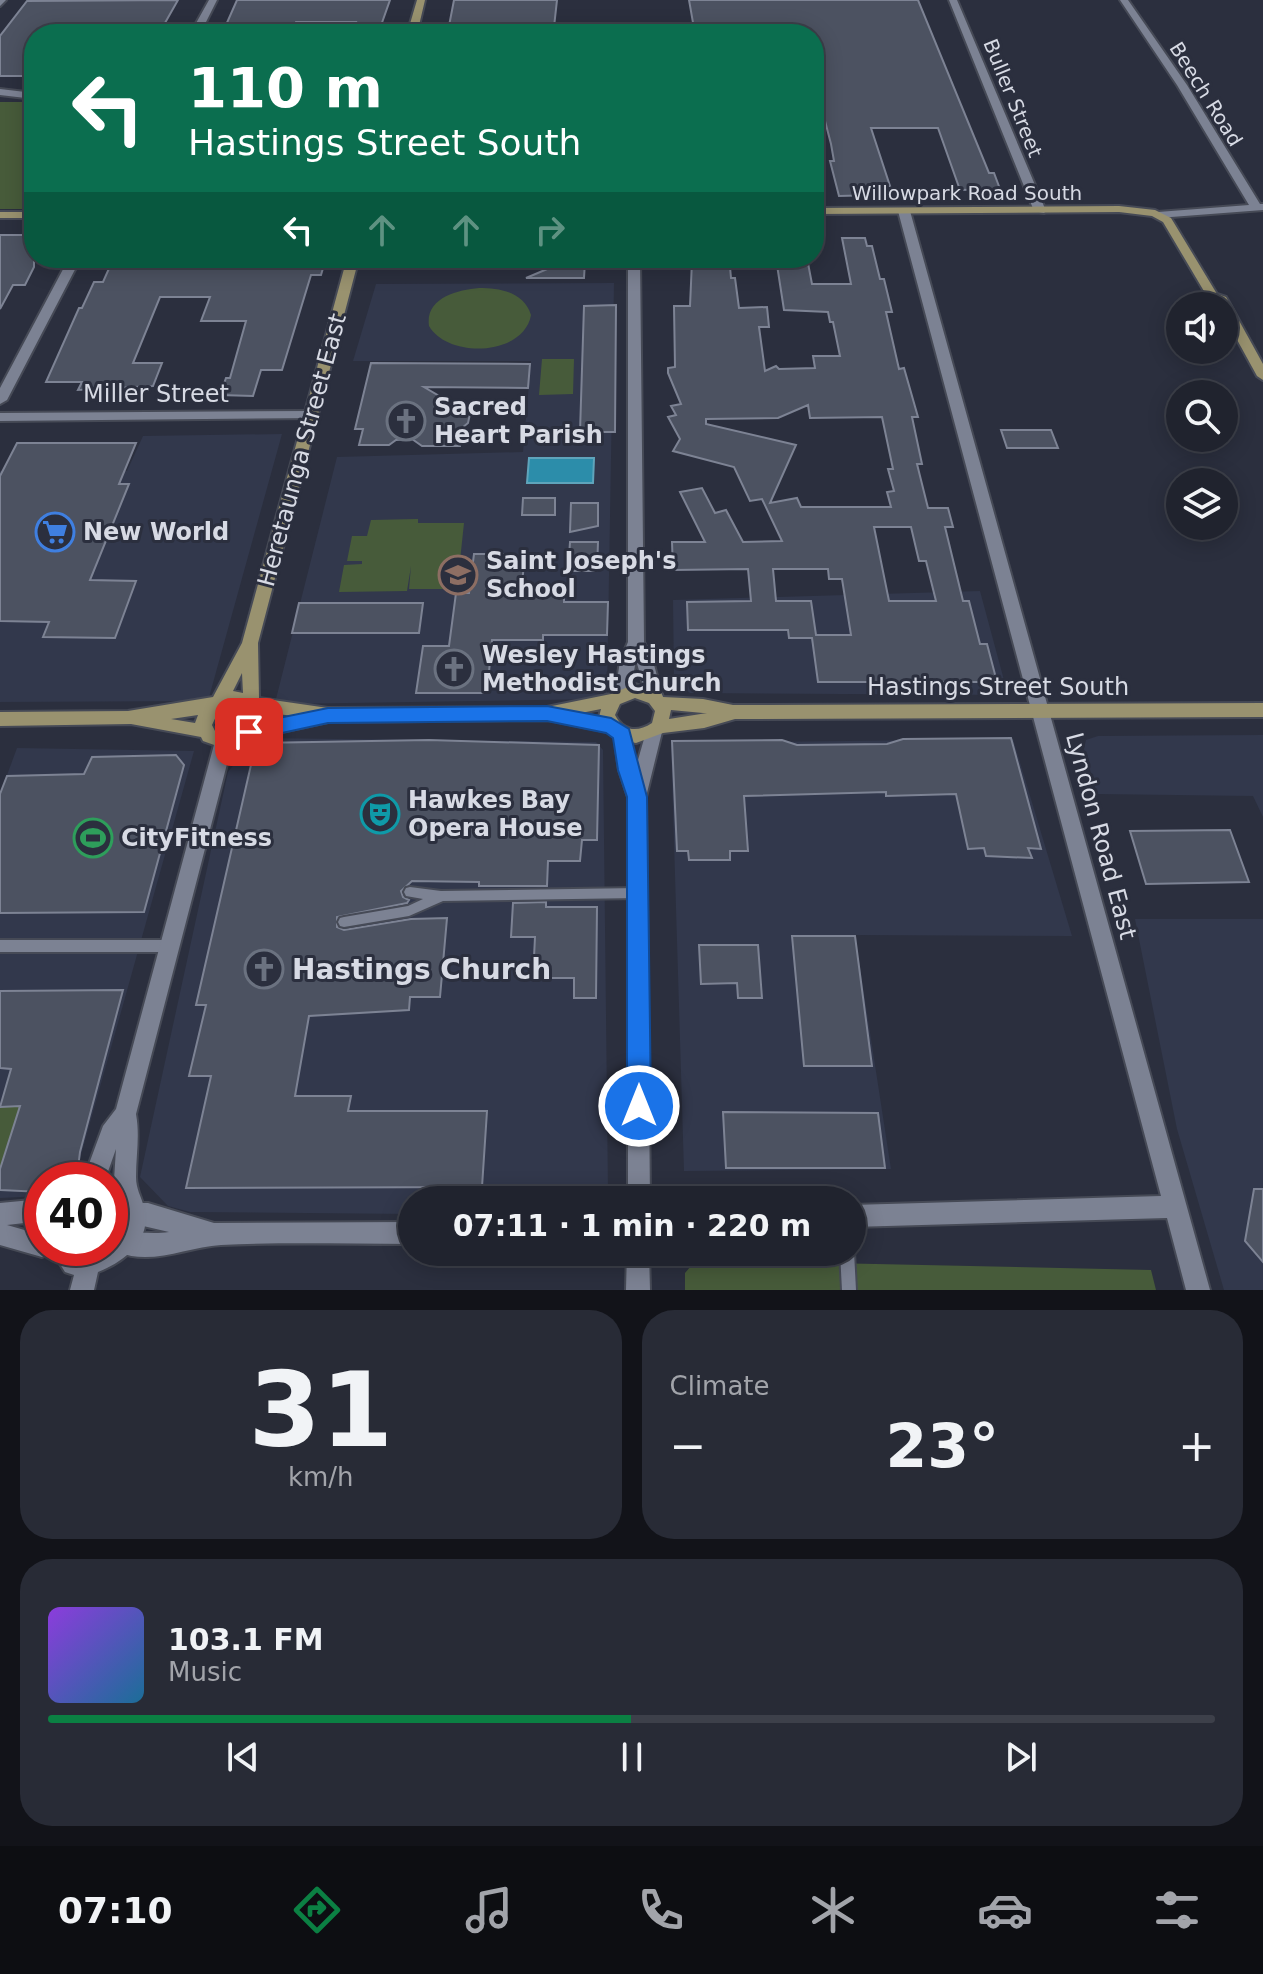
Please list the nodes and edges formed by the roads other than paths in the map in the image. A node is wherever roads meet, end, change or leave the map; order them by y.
1 (213, 0) edge
2 (421, 0) edge
3 (953, 0) edge
4 (1124, 0) edge
5 (200, 24) edge
6 (415, 24) edge
7 (0, 92) edge
8 (24, 93) edge
9 (1260, 207) edge
10 (824, 209) edge
11 (904, 211) junction
12 (1040, 211) junction
13 (1165, 214) junction
14 (0, 215) edge
15 (24, 215) edge
16 (70, 268) edge
17 (350, 268) edge
18 (634, 268) edge
19 (1217, 292) edge
20 (1238, 332) edge
21 (1263, 376) edge
22 (0, 400) edge
23 (311, 415) junction
24 (0, 417) edge
25 (636, 642) junction
26 (250, 643) junction
27 (618, 697) junction
28 (657, 700) junction
29 (253, 703) junction
30 (215, 704) junction
31 (1263, 710) edge
32 (1041, 711) junction
33 (733, 712) junction
34 (547, 714) junction
35 (328, 715) junction
36 (128, 718) junction
37 (0, 719) edge
38 (656, 729) junction
39 (616, 730) junction
40 (205, 731) junction
41 (249, 732) junction
42 (224, 741) junction
43 (637, 797) junction
44 (410, 892) dead end
45 (638, 893) junction
46 (442, 896) junction
47 (344, 922) dead end
48 (0, 946) edge
49 (167, 946) junction
50 (125, 1114) junction
51 (101, 1162) edge
52 (126, 1162) edge
53 (639, 1186) edge
54 (128, 1202) edge
55 (1176, 1207) junction
56 (24, 1212) edge
57 (128, 1213) edge
58 (0, 1214) edge
59 (866, 1216) edge
60 (398, 1233) edge
61 (0, 1234) edge
62 (214, 1234) junction
63 (128, 1240) edge
64 (24, 1241) edge
65 (128, 1244) edge
66 (88, 1266) edge
67 (638, 1266) edge
68 (848, 1266) edge
69 (82, 1290) edge
70 (638, 1290) edge
71 (849, 1290) edge
72 (1198, 1290) edge

1 - 5 street
2 - 6 main road
3 - 12 street, Buller Street
4 - 9 street, Beech Road
7 - 8 street
9 - 13 street, Willowpark Road South
10 - 11 main road, Willowpark Road South
11 - 12 main road, Willowpark Road South
11 - 32 street, Lyndon Road East
12 - 13 main road, Willowpark Road South
13 - 19 main road
14 - 15 main road
16 - 22 street
17 - 23 main road, Heretaunga Street East
18 - 25 street
20 - 21 main road
23 - 24 street, Miller Street
23 - 26 main road, Heretaunga Street East
25 - 27 street
25 - 28 street
26 - 29 main road, Heretaunga Street East
26 - 30 main road, Heretaunga Street East
27 - 28 main road
27 - 34 main road
27 - 39 main road
28 - 33 main road, Hastings Street South
28 - 38 main road
29 - 30 main road
29 - 35 main road
29 - 41 main road
30 - 36 main road
30 - 40 main road
31 - 32 main road, Hastings Street South
32 - 33 main road, Hastings Street South
32 - 55 street, Lyndon Road East
33 - 38 main road, Hastings Street South
34 - 35 main road
34 - 39 main road
35 - 41 main road
36 - 37 main road
36 - 40 main road
38 - 39 main road
38 - 43 street
39 - 43 street
40 - 42 main road
41 - 42 main road
42 - 49 street
43 - 45 street
44 - 46 lane
45 - 46 lane
45 - 53 street
46 - 47 lane
48 - 49 lane
49 - 50 street
50 - 51 street
50 - 52 street
54 - 62 street
55 - 59 street
55 - 72 street, Lyndon Road East
56 - 58 street
57 - 63 street
60 - 62 street
61 - 64 street
62 - 65 street
66 - 69 street
67 - 70 street
68 - 71 lane

